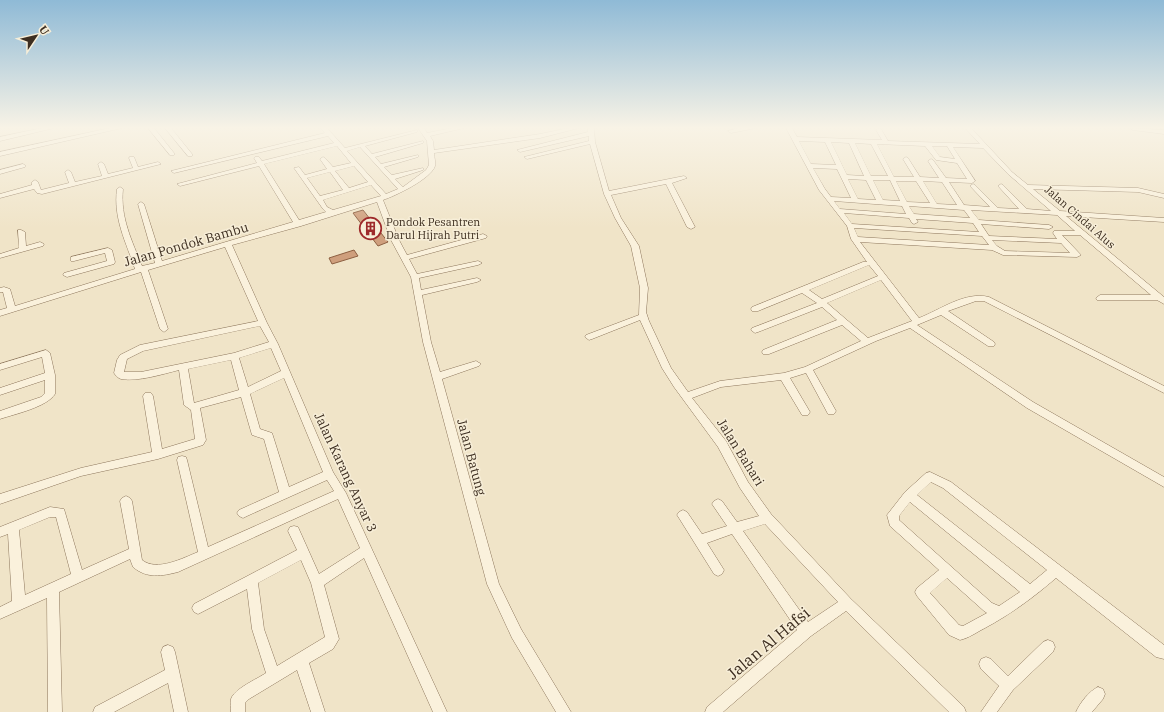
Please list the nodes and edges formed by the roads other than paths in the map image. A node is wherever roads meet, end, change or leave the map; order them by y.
1 (133, 161) edge
2 (215, 161) edge
3 (258, 161) edge
4 (271, 161) edge
5 (324, 161) edge
6 (352, 161) edge
7 (376, 161) edge
8 (397, 161) edge
9 (432, 161) edge
10 (597, 161) edge
11 (808, 161) edge
12 (836, 161) edge
13 (861, 161) edge
14 (884, 161) edge
15 (907, 161) edge
16 (931, 161) dead end
17 (959, 161) edge
18 (999, 161) edge
19 (101, 164) dead end
20 (158, 164) dead end
21 (260, 164) junction
22 (354, 164) junction
23 (23, 166) dead end
24 (380, 166) junction
25 (810, 166) junction
26 (297, 168) dead end
27 (839, 168) junction
28 (136, 169) junction
29 (421, 169) dead end
30 (330, 170) junction
31 (174, 171) dead end
32 (0, 172) edge
33 (68, 172) dead end
34 (106, 177) junction
35 (844, 177) junction
36 (868, 177) junction
37 (303, 178) junction
38 (390, 178) junction
39 (684, 178) dead end
40 (893, 178) junction
41 (918, 180) junction
42 (945, 181) junction
43 (668, 182) junction
44 (372, 183) junction
45 (180, 184) dead end
46 (73, 185) junction
47 (973, 186) dead end
48 (1001, 186) dead end
49 (1028, 187) junction
50 (120, 189) dead end
51 (402, 190) junction
52 (348, 191) junction
53 (607, 194) junction
54 (0, 196) edge
55 (1164, 196) edge
56 (382, 198) junction
57 (319, 199) junction
58 (829, 199) junction
59 (854, 200) junction
60 (880, 202) junction
61 (141, 204) dead end
62 (906, 204) junction
63 (934, 205) junction
64 (964, 207) junction
65 (996, 209) junction
66 (839, 211) junction
67 (1025, 211) junction
68 (1034, 212) junction
69 (332, 213) junction
70 (1058, 213) junction
71 (912, 217) junction
72 (1164, 220) edge
73 (976, 222) junction
74 (298, 224) junction
75 (850, 226) junction
76 (691, 227) dead end
77 (1050, 227) junction
78 (918, 230) junction
79 (21, 232) dead end
80 (1057, 233) junction
81 (1081, 233) junction
82 (484, 236) dead end
83 (986, 236) junction
84 (855, 239) junction
85 (1063, 241) junction
86 (40, 244) dead end
87 (228, 244) junction
88 (924, 244) junction
89 (994, 248) junction
90 (23, 249) junction
91 (0, 256) edge
92 (406, 258) junction
93 (74, 259) dead end
94 (478, 263) dead end
95 (159, 264) junction
96 (866, 264) dead end
97 (90, 268) junction
98 (142, 269) junction
99 (67, 275) dead end
100 (415, 277) junction
101 (878, 278) dead end
102 (477, 280) dead end
103 (93, 284) junction
104 (0, 290) edge
105 (803, 290) junction
106 (418, 293) junction
107 (1100, 298) dead end
108 (1162, 299) edge
109 (822, 304) junction
110 (754, 309) dead end
111 (12, 310) junction
112 (941, 312) junction
113 (0, 313) edge
114 (643, 316) junction
115 (843, 321) junction
116 (263, 323) junction
117 (914, 323) junction
118 (164, 329) dead end
119 (755, 330) dead end
120 (589, 336) dead end
121 (867, 342) junction
122 (274, 344) junction
123 (991, 344) dead end
124 (766, 352) dead end
125 (234, 356) junction
126 (476, 364) dead end
127 (183, 366) junction
128 (0, 367) edge
129 (808, 369) junction
130 (286, 373) junction
131 (50, 375) junction
132 (784, 376) junction
133 (436, 377) junction
134 (1164, 390) edge
135 (0, 392) edge
136 (245, 392) junction
137 (148, 396) dead end
138 (687, 396) junction
139 (195, 407) junction
140 (831, 411) dead end
141 (805, 412) dead end
142 (0, 415) edge
143 (158, 455) junction
144 (182, 460) dead end
145 (329, 474) junction
146 (1164, 482) edge
147 (285, 493) junction
148 (341, 493) junction
149 (910, 495) junction
150 (0, 499) edge
151 (126, 501) dead end
152 (718, 504) dead end
153 (243, 513) dead end
154 (683, 515) dead end
155 (767, 518) junction
156 (13, 527) junction
157 (735, 528) junction
158 (0, 532) edge
159 (294, 532) dead end
160 (699, 540) junction
161 (367, 550) junction
162 (136, 551) junction
163 (204, 554) junction
164 (304, 554) junction
165 (718, 570) dead end
166 (1056, 570) junction
167 (947, 571) junction
168 (78, 577) junction
169 (252, 580) junction
170 (317, 583) junction
171 (53, 590) junction
172 (1030, 592) junction
173 (847, 603) junction
174 (19, 604) junction
175 (198, 608) dead end
176 (0, 613) edge
177 (1000, 613) junction
178 (806, 631) junction
179 (1048, 647) dead end
180 (168, 652) dead end
181 (1164, 652) edge
182 (301, 660) junction
183 (986, 664) dead end
184 (171, 674) junction
185 (274, 676) junction
186 (1008, 685) junction
187 (1098, 694) dead end
188 (55, 712) edge
189 (100, 712) edge
190 (181, 712) edge
191 (238, 712) edge
192 (318, 712) edge
193 (440, 712) edge
194 (564, 712) edge
195 (712, 712) edge
196 (959, 712) edge
197 (988, 712) edge
198 (1083, 712) edge

1 - 28 street
2 - 31 street
3 - 21 street
4 - 21 street
5 - 30 street
6 - 22 street
7 - 24 street
8 - 24 street
9 - 51 street, Jalan Pondok Bambu
10 - 53 street, Jalan Bahari
11 - 25 street
12 - 27 street
13 - 36 street
14 - 40 street
15 - 41 street
16 - 42 street
17 - 42 street
18 - 49 street, Jalan Cindai Alus
19 - 34 street
20 - 28 street
21 - 45 street
21 - 74 street
22 - 30 street
22 - 44 street
23 - 32 street
24 - 38 street
25 - 27 street
25 - 58 street
26 - 37 street
27 - 35 street
28 - 34 street
29 - 38 street
30 - 37 street
30 - 52 street
33 - 46 street
34 - 46 street
35 - 36 street
35 - 59 street
36 - 40 street
36 - 60 street
37 - 57 street
38 - 51 street
39 - 43 street
40 - 41 street
40 - 62 street
41 - 42 street
41 - 63 street
42 - 64 street
43 - 53 street
43 - 76 street
44 - 52 street
44 - 56 street
46 - 54 street
47 - 65 street
48 - 67 street
49 - 55 street
49 - 70 street, Jalan Cindai Alus
50 - 98 street
51 - 56 street, Jalan Pondok Bambu
52 - 57 street
53 - 114 street, Jalan Bahari
56 - 69 street, Jalan Pondok Bambu
56 - 92 street, Jalan Batung
57 - 69 street
58 - 59 street
58 - 66 street
59 - 60 street
60 - 62 street
61 - 95 street
62 - 63 street
62 - 71 street
63 - 64 street
64 - 65 street
64 - 73 street
65 - 67 street
66 - 71 street
66 - 75 street
67 - 68 street
68 - 70 street
68 - 77 street
69 - 74 street, Jalan Pondok Bambu
70 - 72 street
70 - 81 street, Jalan Cindai Alus
71 - 73 street
71 - 78 street
73 - 77 street
73 - 83 street
74 - 87 street, Jalan Pondok Bambu
75 - 78 street
75 - 84 street
77 - 80 street
78 - 83 street
78 - 88 street
79 - 90 street
80 - 81 street
80 - 85 street
81 - 108 street, Jalan Cindai Alus
82 - 92 street
83 - 85 street
83 - 89 street
84 - 88 street
84 - 117 street
85 - 89 street
86 - 90 street
87 - 95 street, Jalan Pondok Bambu
87 - 116 street, Jalan Karang Anyar 3
88 - 89 street
90 - 91 street
92 - 100 street, Jalan Batung
93 - 97 street
94 - 100 street
95 - 98 street, Jalan Pondok Bambu
96 - 105 street
97 - 99 street
97 - 103 street
98 - 103 street, Jalan Pondok Bambu
98 - 118 street
100 - 106 street, Jalan Batung
101 - 109 street
102 - 106 street
103 - 111 street, Jalan Pondok Bambu
104 - 111 street
105 - 109 street
105 - 110 street
106 - 133 street, Jalan Batung
107 - 108 street
109 - 115 street
109 - 119 street
111 - 113 street, Jalan Pondok Bambu
112 - 117 street
112 - 123 street
112 - 134 street
114 - 120 street
114 - 138 street, Jalan Bahari
115 - 121 street
115 - 124 street
116 - 122 street, Jalan Karang Anyar 3
116 - 127 street
117 - 121 street
117 - 146 street
121 - 129 street
122 - 125 street
122 - 130 street, Jalan Karang Anyar 3
125 - 127 street
125 - 136 street
126 - 133 street
127 - 139 street
128 - 131 street
129 - 132 street
129 - 140 street
130 - 136 street
130 - 145 street, Jalan Karang Anyar 3
131 - 135 street
131 - 142 street
132 - 138 street
132 - 141 street
133 - 194 street, Jalan Batung
136 - 139 street
136 - 147 street
137 - 143 street
138 - 155 street, Jalan Bahari
139 - 143 street
143 - 150 street
144 - 163 street
145 - 147 street
145 - 148 street, Jalan Karang Anyar 3
147 - 153 street
148 - 161 street, Jalan Karang Anyar 3
148 - 163 street
149 - 166 street
149 - 167 street
149 - 172 street
151 - 162 street
152 - 157 street
154 - 160 street
155 - 157 street
155 - 173 street, Jalan Bahari
156 - 158 street
156 - 168 street
156 - 174 street
157 - 160 street
157 - 178 street
159 - 164 street
160 - 165 street
161 - 170 street
161 - 193 street, Jalan Karang Anyar 3
162 - 163 street
162 - 168 street
164 - 169 street
164 - 170 street
166 - 172 street
166 - 181 street
167 - 177 street
167 - 177 street
168 - 171 street
169 - 175 street
169 - 185 street
170 - 182 street
171 - 174 street
171 - 188 street
172 - 177 street
173 - 178 street, Jalan Al Hafsi
173 - 196 street, Jalan Bahari
174 - 176 street
178 - 195 street, Jalan Al Hafsi
179 - 186 street
180 - 184 street
182 - 185 street
182 - 192 street
183 - 186 street
184 - 189 street
184 - 190 street
185 - 191 street
186 - 197 street
187 - 198 street

